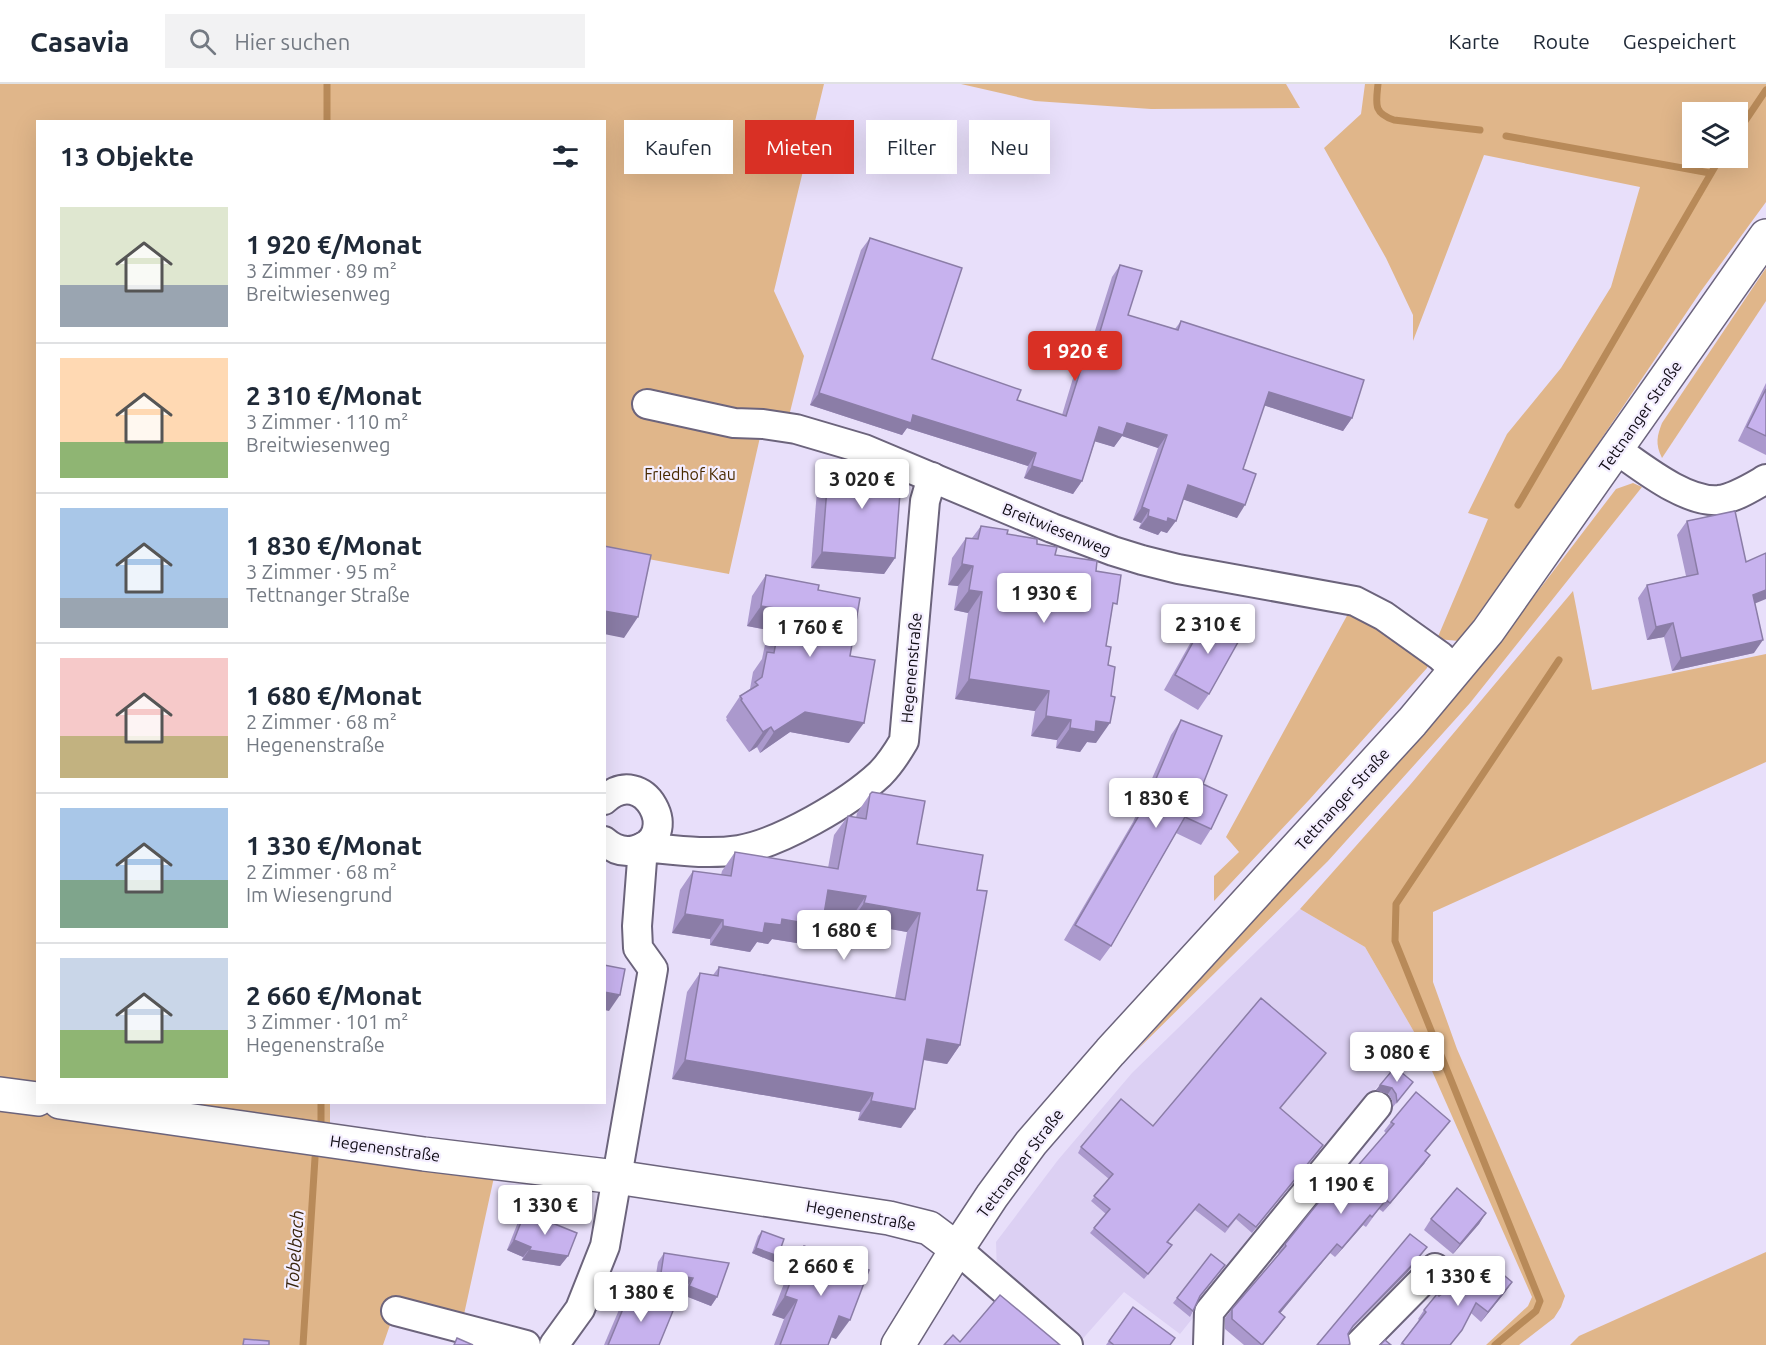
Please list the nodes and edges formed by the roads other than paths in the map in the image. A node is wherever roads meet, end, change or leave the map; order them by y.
1 (1766, 236) edge
2 (646, 404) dead end
3 (1617, 450) junction
4 (932, 477) junction
5 (1766, 479) edge
6 (1456, 671) junction
7 (606, 799) edge
8 (606, 842) edge
9 (643, 847) junction
10 (0, 1094) edge
11 (36, 1100) edge
12 (74, 1104) edge
13 (1377, 1106) dead end
14 (616, 1177) junction
15 (957, 1249) junction
16 (1435, 1268) dead end
17 (396, 1311) dead end
18 (526, 1345) edge
19 (554, 1345) edge
20 (898, 1345) edge
21 (1068, 1345) edge
22 (1208, 1345) edge
23 (1359, 1345) edge

1 - 3 main road, Tettnanger Straße
2 - 4 street, Breitwiesenweg
3 - 5 street
3 - 6 main road, Tettnanger Straße
4 - 6 street, Breitwiesenweg
4 - 9 street, Hegenenstraße
6 - 15 main road, Tettnanger Straße
7 - 9 street
8 - 9 street, Hegenenstraße
9 - 14 street
10 - 11 main road
12 - 14 main road, Hegenenstraße
13 - 22 street
14 - 15 main road, Hegenenstraße
14 - 19 street
15 - 20 main road, Tettnanger Straße
15 - 21 street
16 - 23 street
17 - 18 street

